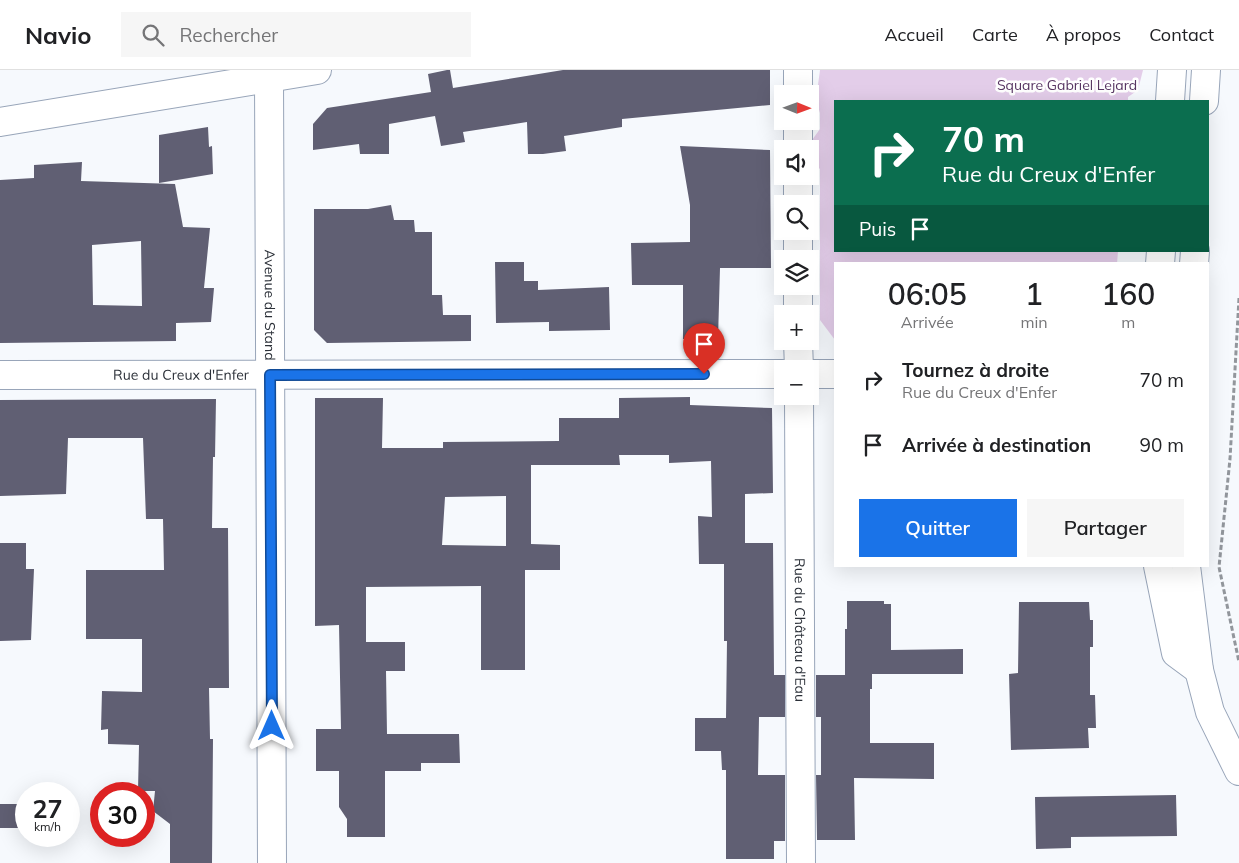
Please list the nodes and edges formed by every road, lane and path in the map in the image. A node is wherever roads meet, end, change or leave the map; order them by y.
1 (317, 70) edge
2 (798, 70) edge
3 (1172, 70) edge
4 (1206, 70) edge
5 (269, 77) junction
6 (798, 85) edge
7 (1170, 100) edge
8 (1204, 100) edge
9 (0, 122) edge
10 (1239, 298) edge
11 (774, 374) edge
12 (819, 374) edge
13 (834, 374) edge
14 (0, 375) edge
15 (270, 375) junction
16 (799, 405) edge
17 (1158, 567) edge
18 (1186, 567) edge
19 (1239, 662) edge
20 (1199, 670) junction
21 (1239, 772) edge
22 (272, 863) edge
23 (801, 863) edge

1 - 5 street
2 - 6 street
3 - 7 street
4 - 8 street
5 - 9 street
5 - 15 street, Avenue du Stand
10 - 19 path
11 - 15 street, Rue du Creux d'Enfer
12 - 13 street
14 - 15 street, Rue du Creux d'Enfer
15 - 22 street, Avenue du Stand
16 - 23 street, Rue du Château d'Eau
17 - 20 street
18 - 20 street
20 - 21 street

